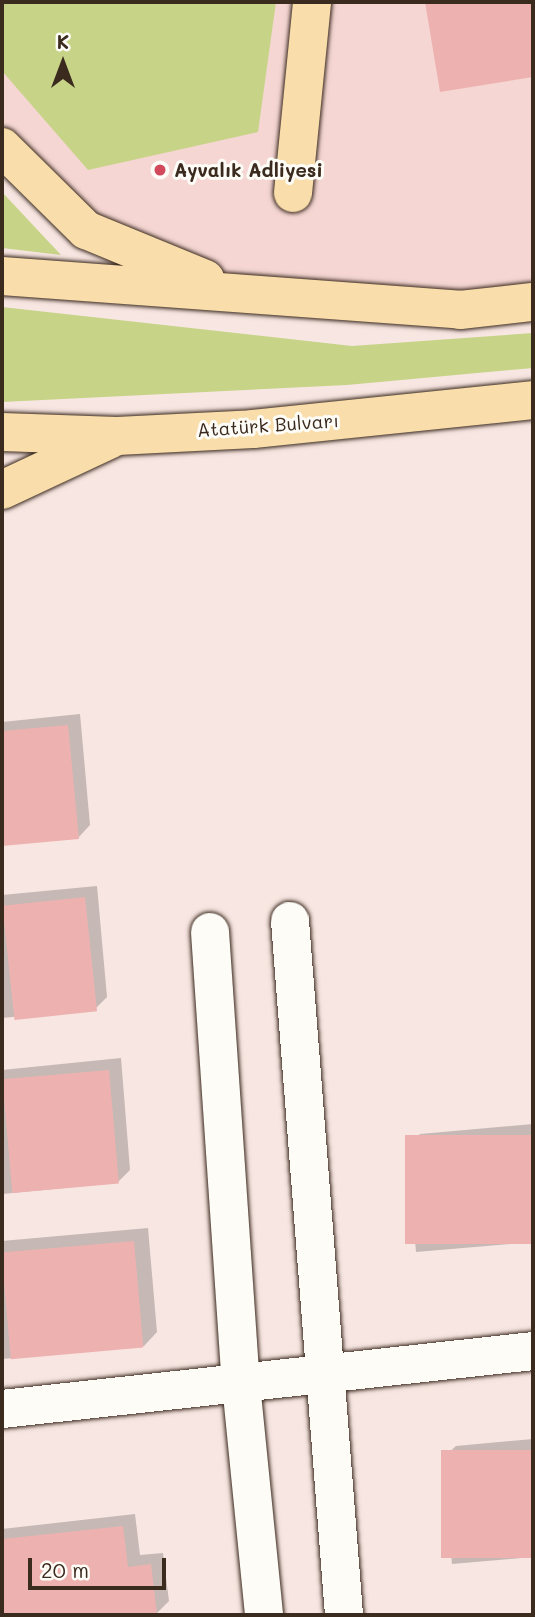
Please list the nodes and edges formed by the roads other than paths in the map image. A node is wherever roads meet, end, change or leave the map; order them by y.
1 (312, 2) edge
2 (2, 147) edge
3 (293, 193) dead end
4 (2, 276) edge
5 (236, 292) junction
6 (533, 302) edge
7 (533, 400) edge
8 (2, 432) edge
9 (117, 436) junction
10 (2, 491) edge
11 (290, 921) dead end
12 (210, 932) dead end
13 (533, 1351) edge
14 (322, 1376) junction
15 (241, 1384) junction
16 (2, 1409) edge
17 (264, 1615) edge
18 (344, 1615) edge

1 - 3 main road
2 - 5 main road
4 - 5 main road
5 - 6 main road
7 - 9 main road, Atatürk Bulvarı
8 - 9 main road, Atatürk Bulvarı
9 - 10 main road
11 - 14 street
12 - 15 street
13 - 14 street
14 - 15 street
14 - 18 street
15 - 16 street
15 - 17 street

